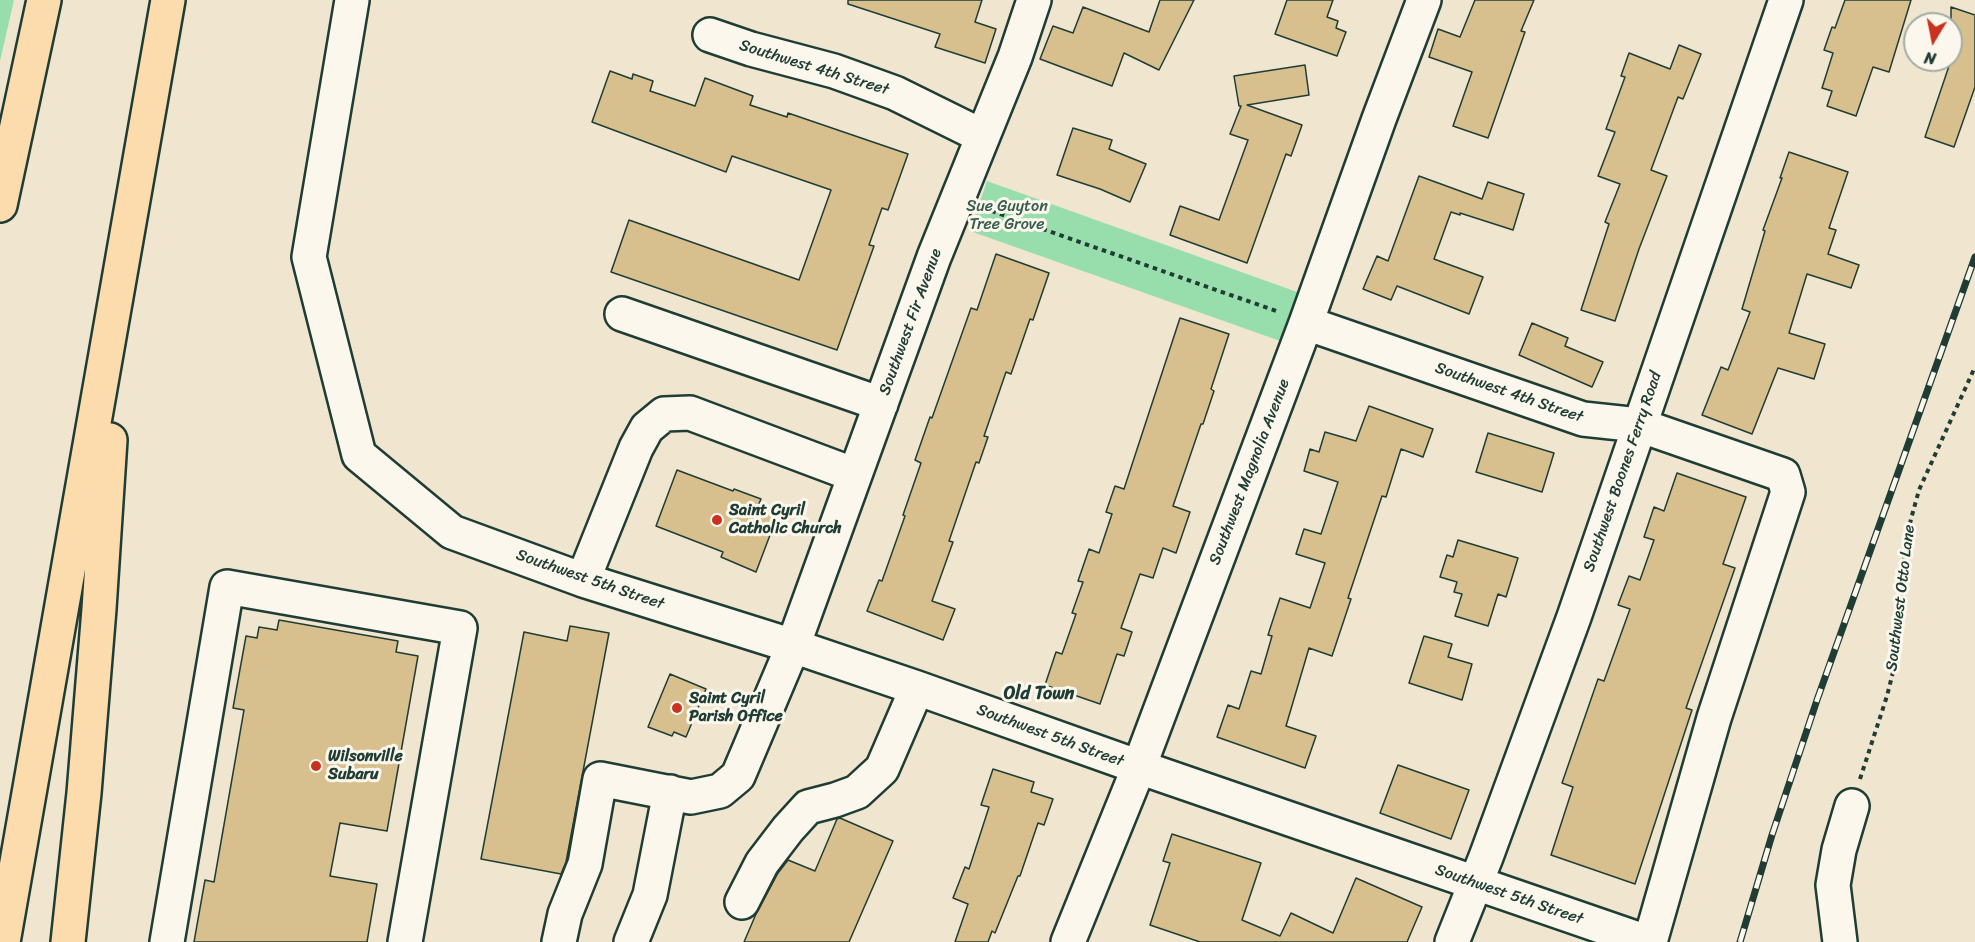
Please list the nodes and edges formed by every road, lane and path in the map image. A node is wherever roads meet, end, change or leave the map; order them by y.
1 (44, 0) edge
2 (168, 0) edge
3 (352, 0) edge
4 (1034, 0) edge
5 (1424, 0) edge
6 (1786, 0) edge
7 (710, 35) dead end
8 (982, 136) junction
9 (957, 199) junction
10 (0, 205) edge
11 (120, 280) junction
12 (622, 314) dead end
13 (1306, 323) junction
14 (1975, 368) edge
15 (881, 404) junction
16 (1639, 425) junction
17 (855, 475) junction
18 (583, 580) junction
19 (793, 646) junction
20 (917, 688) junction
21 (1139, 767) junction
22 (670, 792) junction
23 (1852, 806) joint
24 (1475, 884) junction
25 (742, 902) dead end
26 (3, 942) edge
27 (68, 942) edge
28 (167, 942) edge
29 (405, 942) edge
30 (559, 942) edge
31 (631, 942) edge
32 (1068, 942) edge
33 (1452, 942) edge
34 (1648, 942) edge
35 (1840, 942) edge

1 - 10 highway
2 - 11 highway
3 - 18 street, Southwest 5th Street
4 - 8 street, Southwest Fir Avenue
5 - 13 street, Southwest Magnolia Avenue
6 - 16 street, Southwest Boones Ferry Road
7 - 8 street, Southwest 4th Street
8 - 9 street, Southwest Fir Avenue
9 - 13 path
9 - 15 street, Southwest Fir Avenue
11 - 26 highway
11 - 27 highway
12 - 15 street
13 - 16 street, Southwest 4th Street
13 - 21 street, Southwest Magnolia Avenue
14 - 23 path, Southwest Otto Lane
15 - 17 street, Southwest Fir Avenue
16 - 24 street, Southwest Boones Ferry Road
16 - 34 street, Southwest 4th Street
17 - 18 street
17 - 19 street, Southwest Fir Avenue
18 - 19 street, Southwest 5th Street
19 - 20 street, Southwest 5th Street
19 - 22 street, Southwest Fir Avenue
20 - 21 street, Southwest 5th Street
20 - 25 street
21 - 24 street, Southwest 5th Street
21 - 32 street, Southwest Magnolia Avenue
22 - 30 street, Southwest Fir Avenue
22 - 31 street
23 - 35 street
24 - 33 street, Southwest Boones Ferry Road
24 - 34 street, Southwest 5th Street
28 - 29 street

